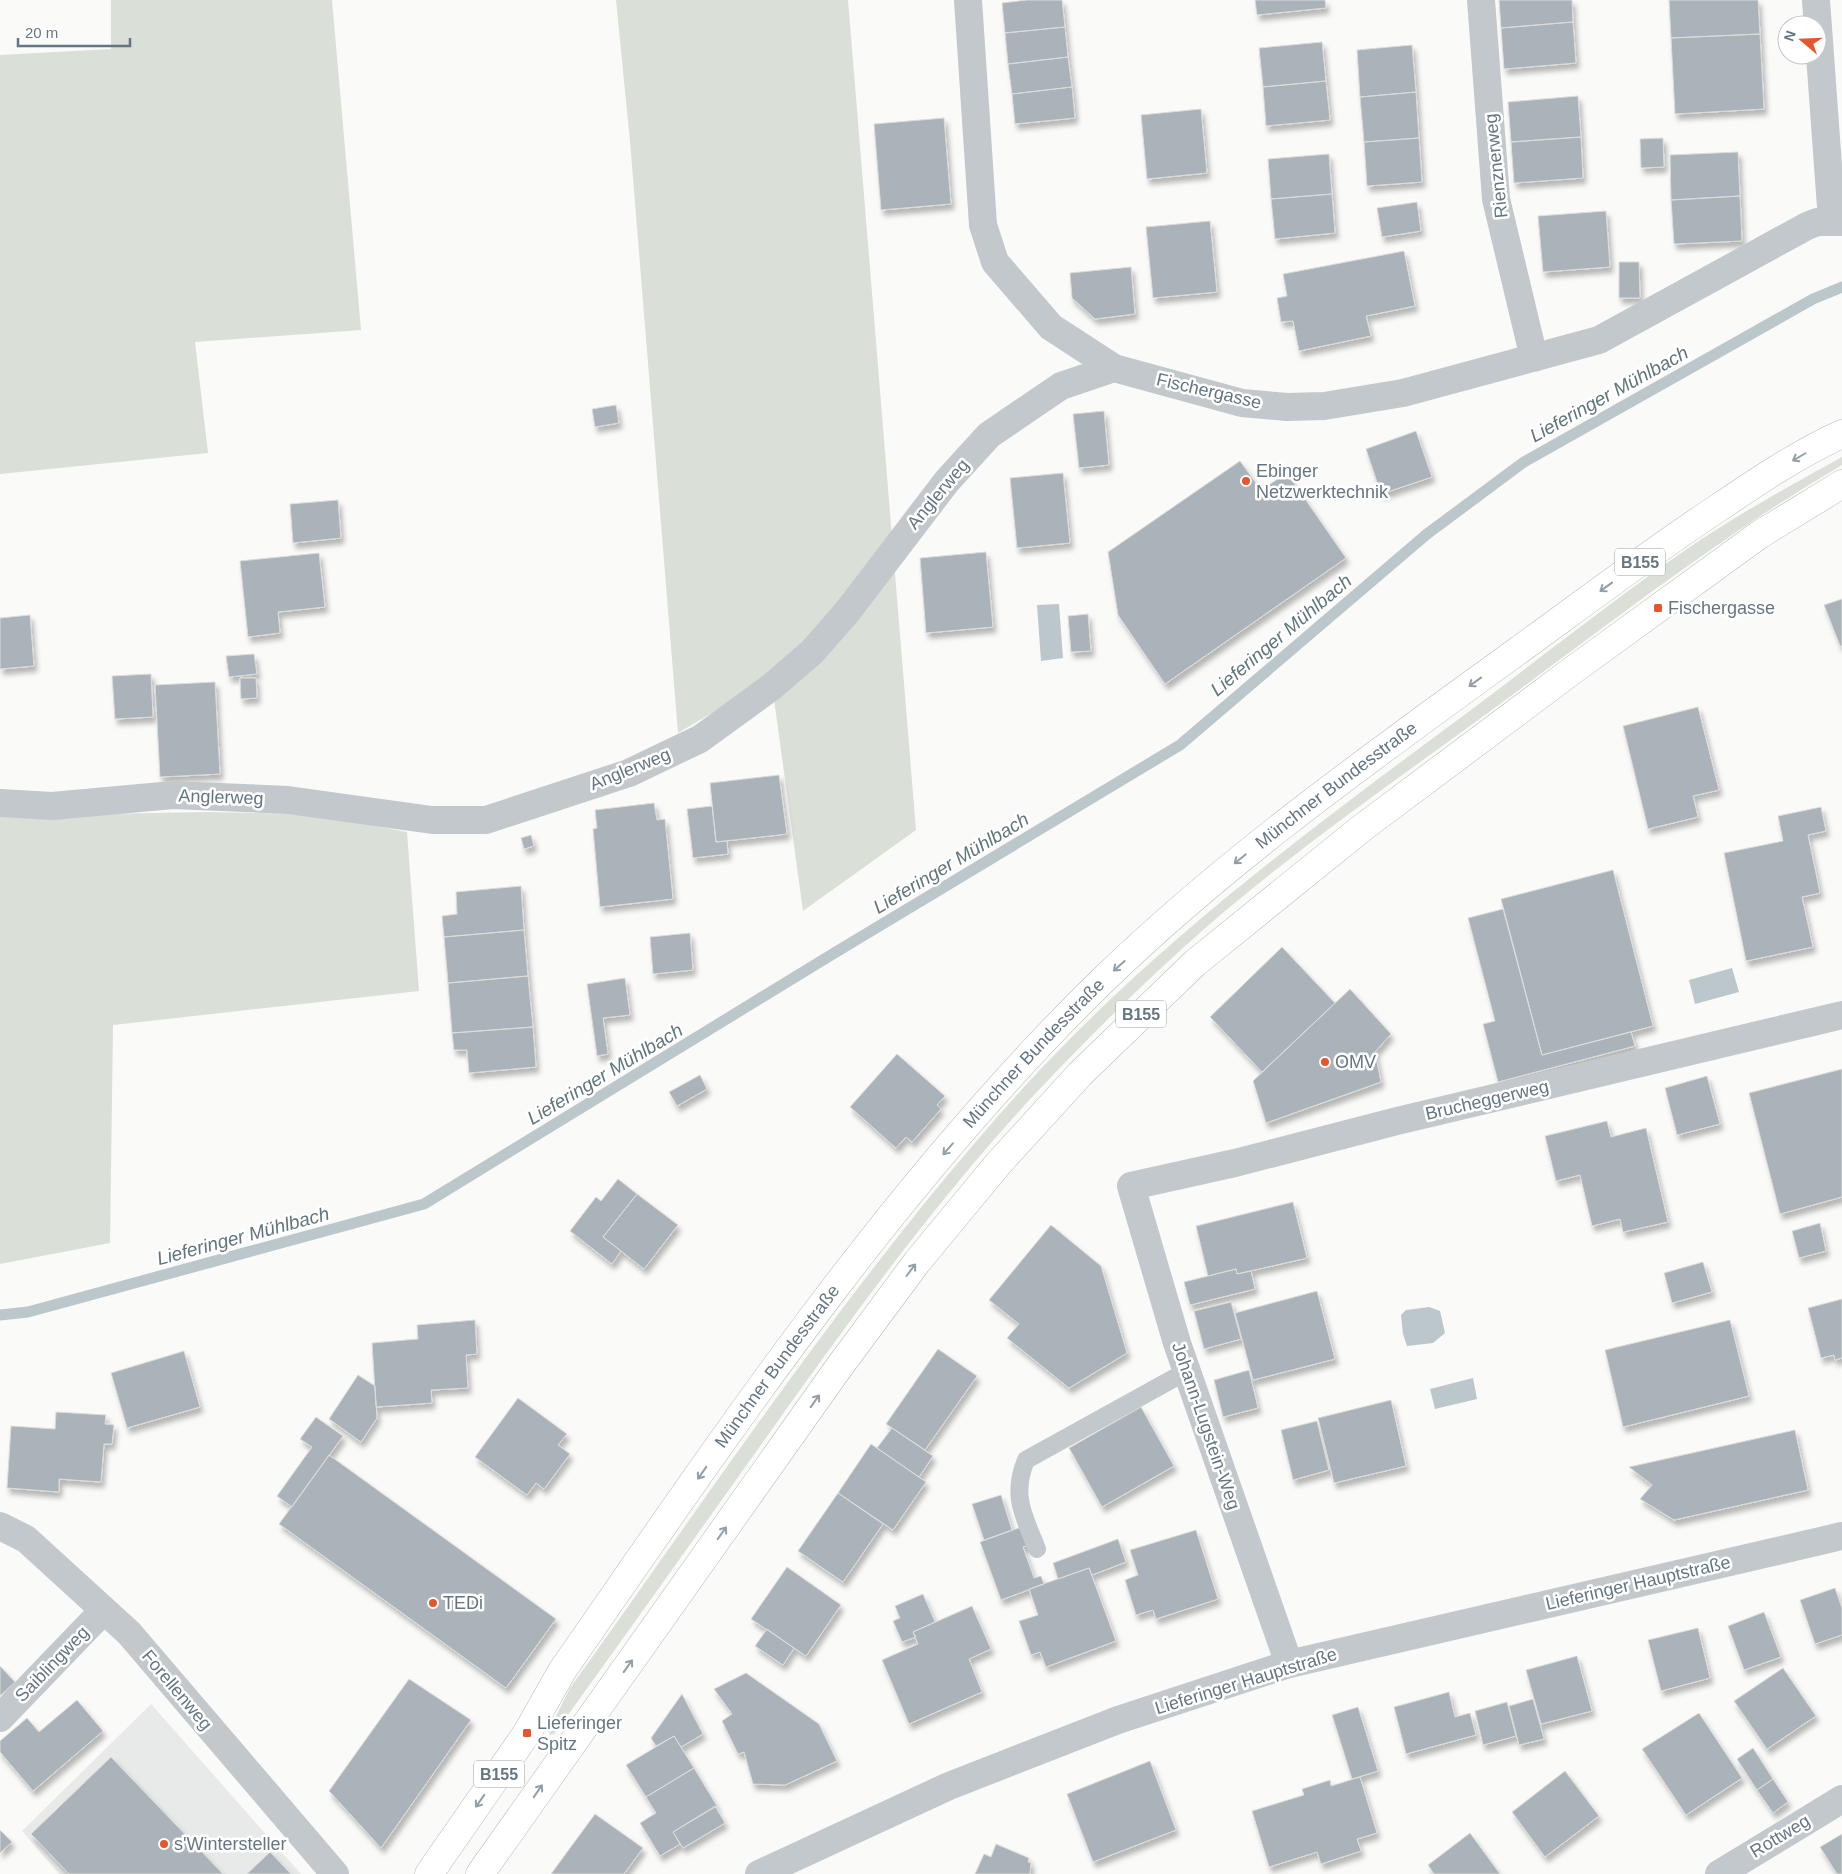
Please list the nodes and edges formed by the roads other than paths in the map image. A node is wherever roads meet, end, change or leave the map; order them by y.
1 (968, 0) edge
2 (1481, 0) edge
3 (1816, 0) edge
4 (1837, 221) edge
5 (1534, 358) junction
6 (1114, 368) junction
7 (1842, 434) edge
8 (1842, 484) edge
9 (0, 803) edge
10 (1842, 1015) edge
11 (1132, 1186) joint
12 (1187, 1371) junction
13 (0, 1526) edge
14 (1842, 1536) edge
15 (1037, 1549) dead end
16 (104, 1610) junction
17 (1289, 1664) junction
18 (0, 1718) edge
19 (1842, 1799) edge
20 (335, 1874) edge
21 (429, 1874) edge
22 (480, 1874) edge
23 (759, 1874) edge
24 (1719, 1874) edge

1 - 6 street, Fischergasse
2 - 5 street, Rienznerweg
3 - 4 street
4 - 5 street, Fischergasse
5 - 6 street, Fischergasse
6 - 9 street, Anglerweg
7 -> 21 main road, Münchner Bundesstraße / B155
22 -> 8 main road, B155
10 - 11 street, Brucheggerweg
11 - 12 street, Johann-Lugstein-Weg
12 - 15 lane
12 - 17 street, Johann-Lugstein-Weg
13 - 16 street, Forellenweg
14 - 17 street, Lieferinger Hauptstraße
16 - 18 street, Saiblingweg
16 - 20 street, Forellenweg
17 - 23 street, Lieferinger Hauptstraße
19 - 24 street, Rottweg

